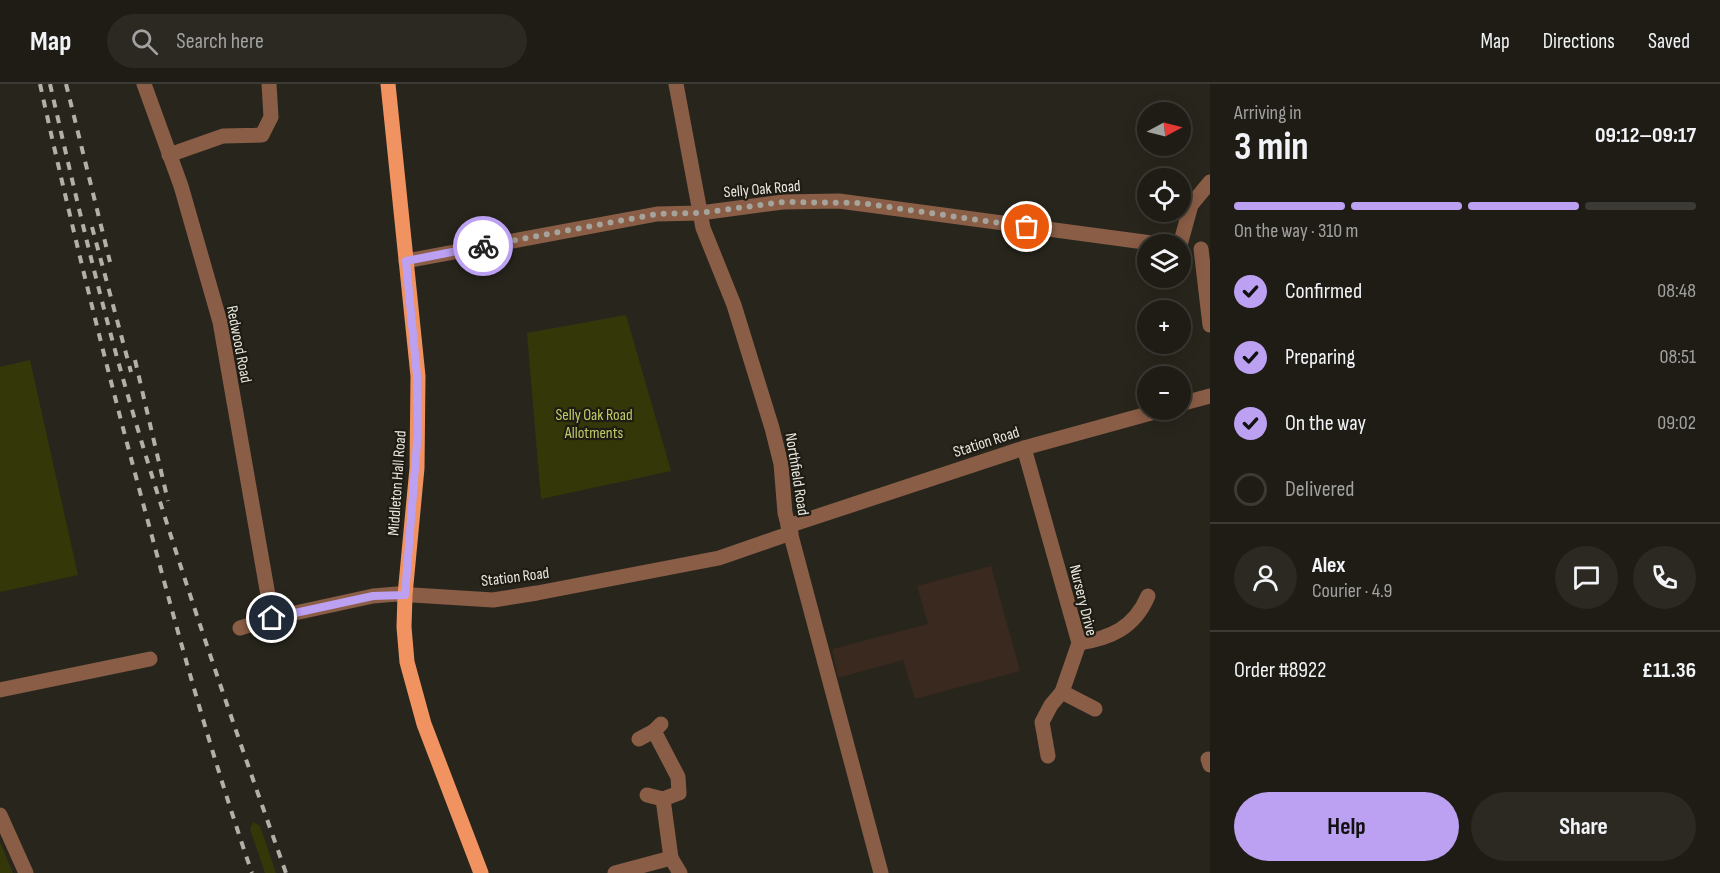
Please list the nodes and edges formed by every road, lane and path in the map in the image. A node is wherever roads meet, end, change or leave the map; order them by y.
1 (144, 84) edge
2 (269, 84) edge
3 (388, 84) edge
4 (676, 84) edge
5 (169, 155) junction
6 (1210, 182) edge
7 (700, 213) junction
8 (1183, 234) edge
9 (1137, 241) edge
10 (1191, 247) edge
11 (1206, 249) edge
12 (406, 261) junction
13 (1210, 325) edge
14 (1210, 396) edge
15 (1191, 401) edge
16 (1137, 417) edge
17 (1024, 448) junction
18 (790, 529) junction
19 (405, 595) junction
20 (1148, 596) dead end
21 (272, 618) junction
22 (240, 627) dead end
23 (1079, 643) junction
24 (150, 659) dead end
25 (0, 690) edge
26 (1062, 692) junction
27 (1095, 709) dead end
28 (639, 739) dead end
29 (1048, 756) dead end
30 (647, 795) dead end
31 (663, 799) junction
32 (0, 816) edge
33 (671, 858) junction
34 (26, 873) edge
35 (481, 873) edge
36 (615, 873) edge
37 (680, 873) edge
38 (881, 873) edge

1 - 5 street, Redwood Road
2 - 5 street
3 - 12 main road, Middleton Hall Road
4 - 7 street, Northfield Road
5 - 21 street, Redwood Road
6 - 8 street
7 - 9 street, Selly Oak Road
7 - 12 street, Selly Oak Road
7 - 18 street, Northfield Road
10 - 11 street
11 - 13 street
12 - 19 main road, Middleton Hall Road
14 - 15 street
16 - 17 street, Station Road
17 - 18 street, Station Road
17 - 23 street, Nursery Drive
18 - 19 street, Station Road
18 - 38 street, Northfield Road
19 - 21 street, Station Road
19 - 35 main road, Middleton Hall Road
20 - 23 street
21 - 22 street, Station Road
23 - 26 street, Nursery Drive
24 - 25 street
26 - 27 street
26 - 29 street, Nursery Drive
28 - 31 street
30 - 31 street
31 - 33 street
32 - 34 street
33 - 36 street
33 - 37 street

